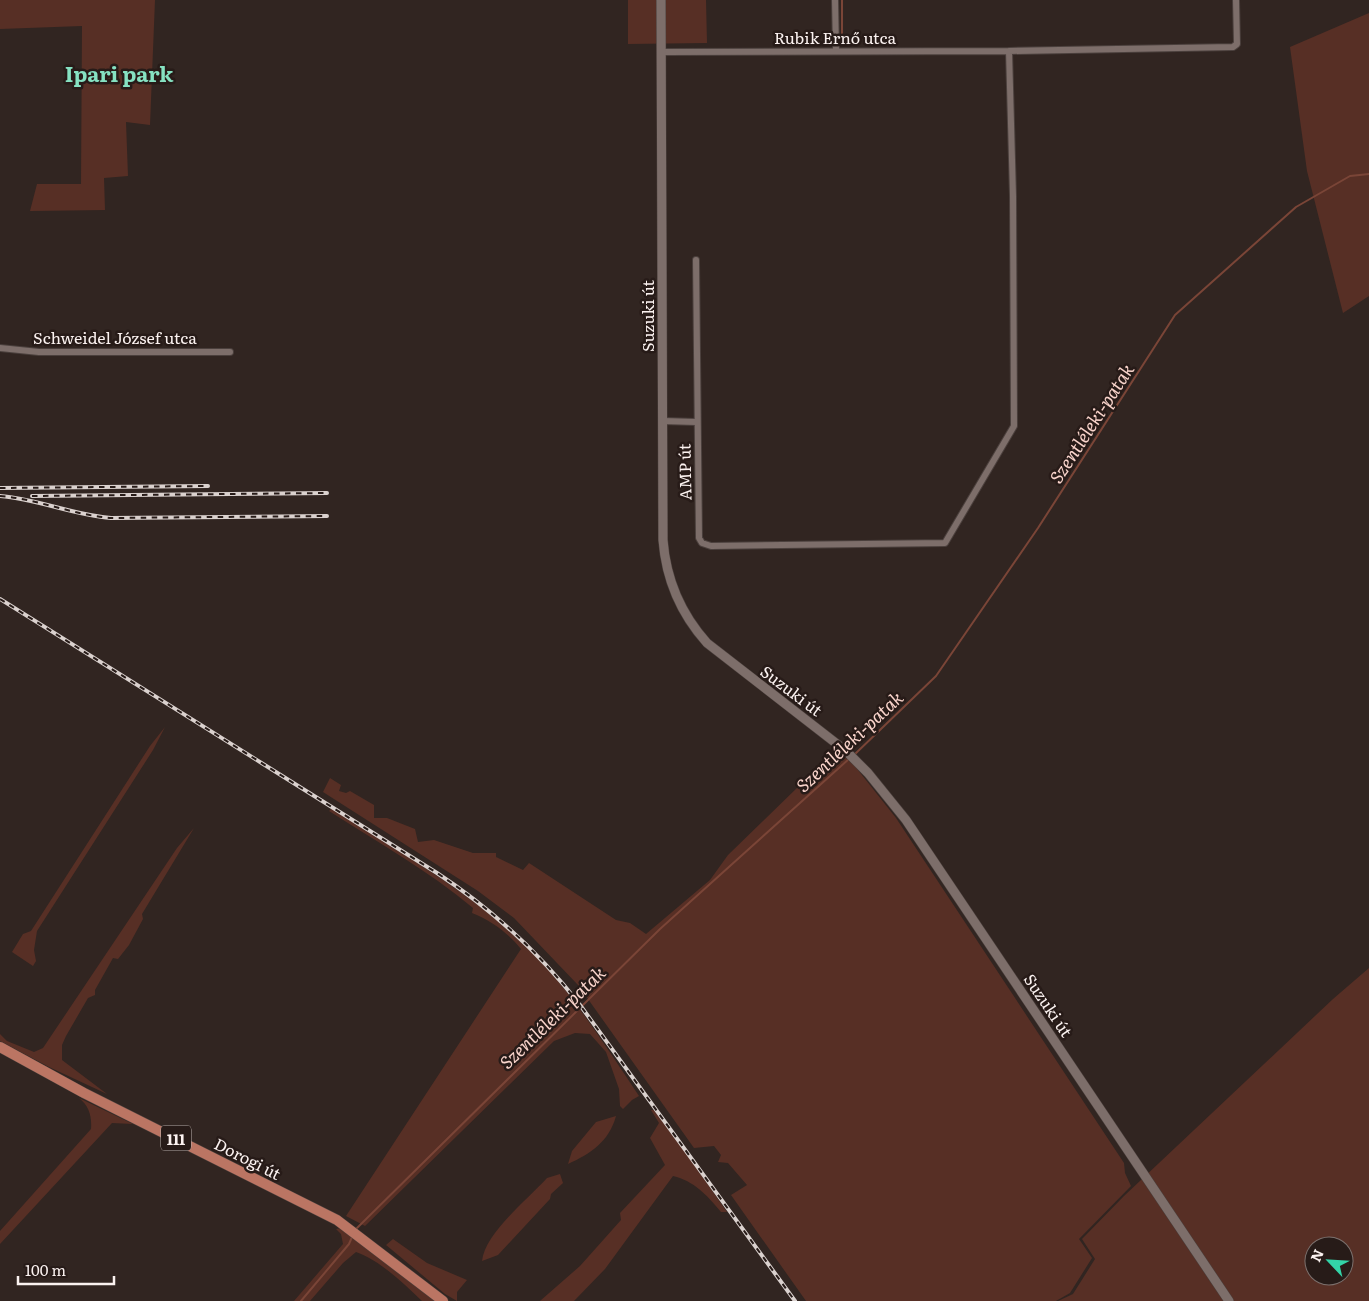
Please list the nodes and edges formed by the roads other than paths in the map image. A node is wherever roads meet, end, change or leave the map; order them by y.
1 (661, 0) edge
2 (835, 0) edge
3 (1236, 0) edge
4 (836, 50) junction
5 (1009, 51) junction
6 (662, 52) junction
7 (696, 260) dead end
8 (0, 348) edge
9 (230, 352) dead end
10 (662, 420) junction
11 (696, 422) junction
12 (0, 1047) edge
13 (443, 1301) edge
14 (1229, 1301) edge

1 - 6 main road, Suzuki út
2 - 4 street
3 - 5 street, Rubik Ernő utca
4 - 5 street, Rubik Ernő utca
4 - 6 street, Rubik Ernő utca
5 - 11 street, AMP út
6 - 10 main road, Suzuki út
7 - 11 street, AMP út
8 - 9 street, Schweidel József utca
10 - 11 street
10 - 14 main road, Suzuki út
12 - 13 main road, Dorogi út / 111

